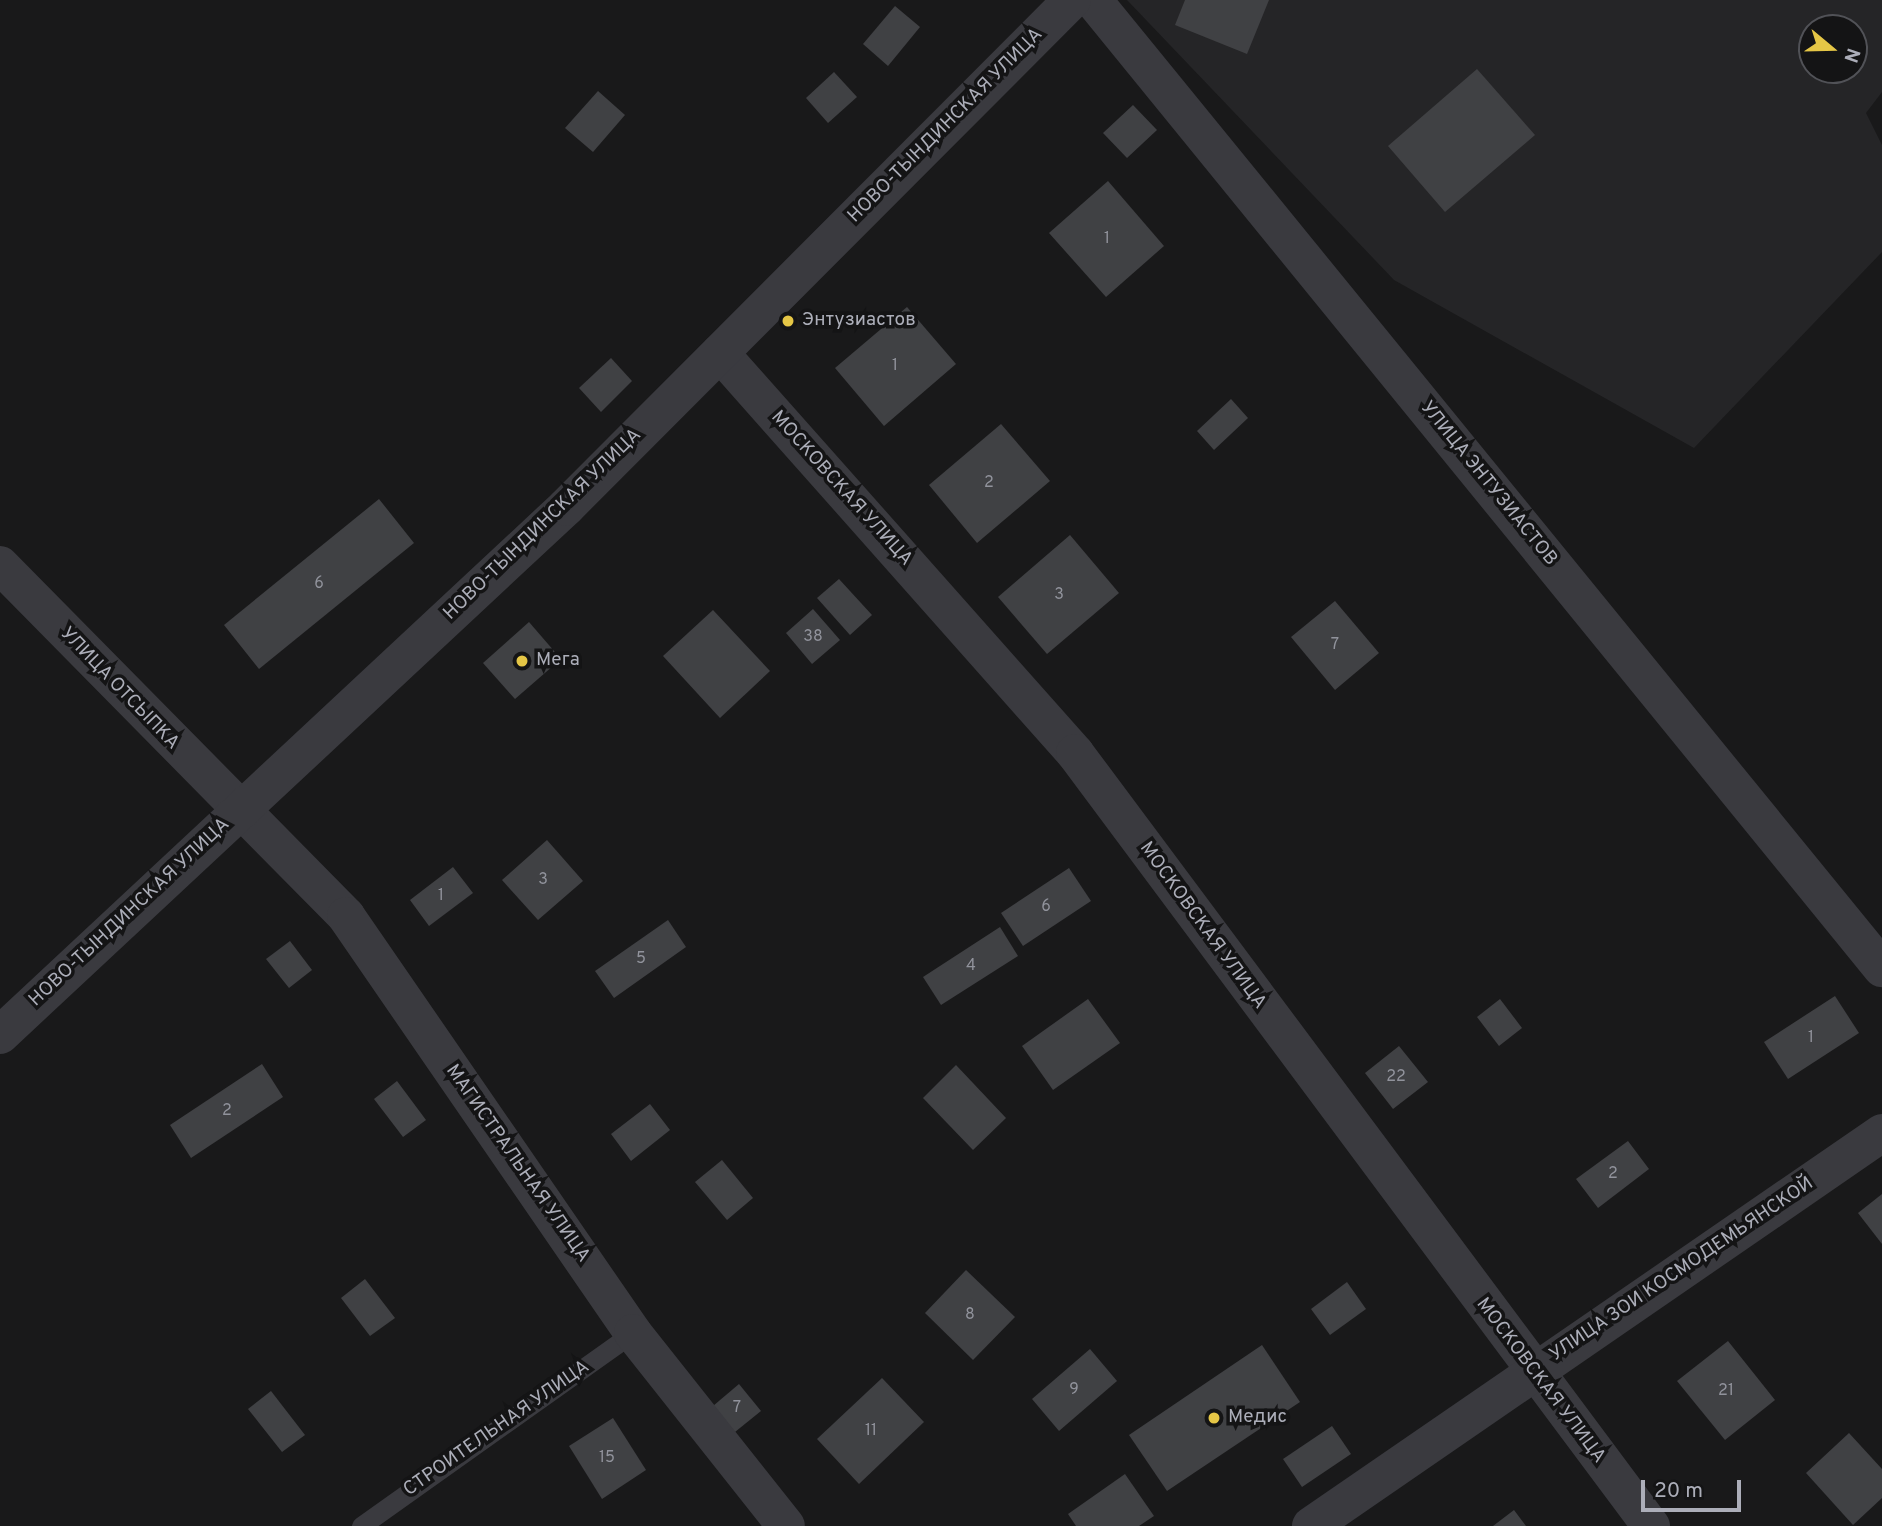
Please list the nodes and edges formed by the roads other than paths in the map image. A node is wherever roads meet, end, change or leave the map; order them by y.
1 (1072, 0) edge
2 (1093, 0) edge
3 (720, 353) junction
4 (0, 565) edge
5 (238, 812) junction
6 (1882, 968) edge
7 (0, 1035) edge
8 (1882, 1133) edge
9 (633, 1333) junction
10 (1532, 1373) junction
11 (361, 1526) edge
12 (786, 1526) edge
13 (1311, 1526) edge
14 (1651, 1526) edge

1 - 3 street, НОВО-ТЫНДИНСКАЯ УЛИЦА
2 - 6 street, УЛИЦА ЭНТУЗИАСТОВ
3 - 5 street, НОВО-ТЫНДИНСКАЯ УЛИЦА
3 - 10 street, МОСКОВСКАЯ УЛИЦА
4 - 5 street, УЛИЦА ОТСЫПКА
5 - 7 street, НОВО-ТЫНДИНСКАЯ УЛИЦА
5 - 9 street, МАГИСТРАЛЬНАЯ УЛИЦА
8 - 10 street, УЛИЦА ЗОИ КОСМОДЕМЬЯНСКОЙ
9 - 11 lane, СТРОИТЕЛЬНАЯ УЛИЦА
9 - 12 street, МАГИСТРАЛЬНАЯ УЛИЦА
10 - 13 street, УЛИЦА ЗОИ КОСМОДЕМЬЯНСКОЙ
10 - 14 street, МОСКОВСКАЯ УЛИЦА

